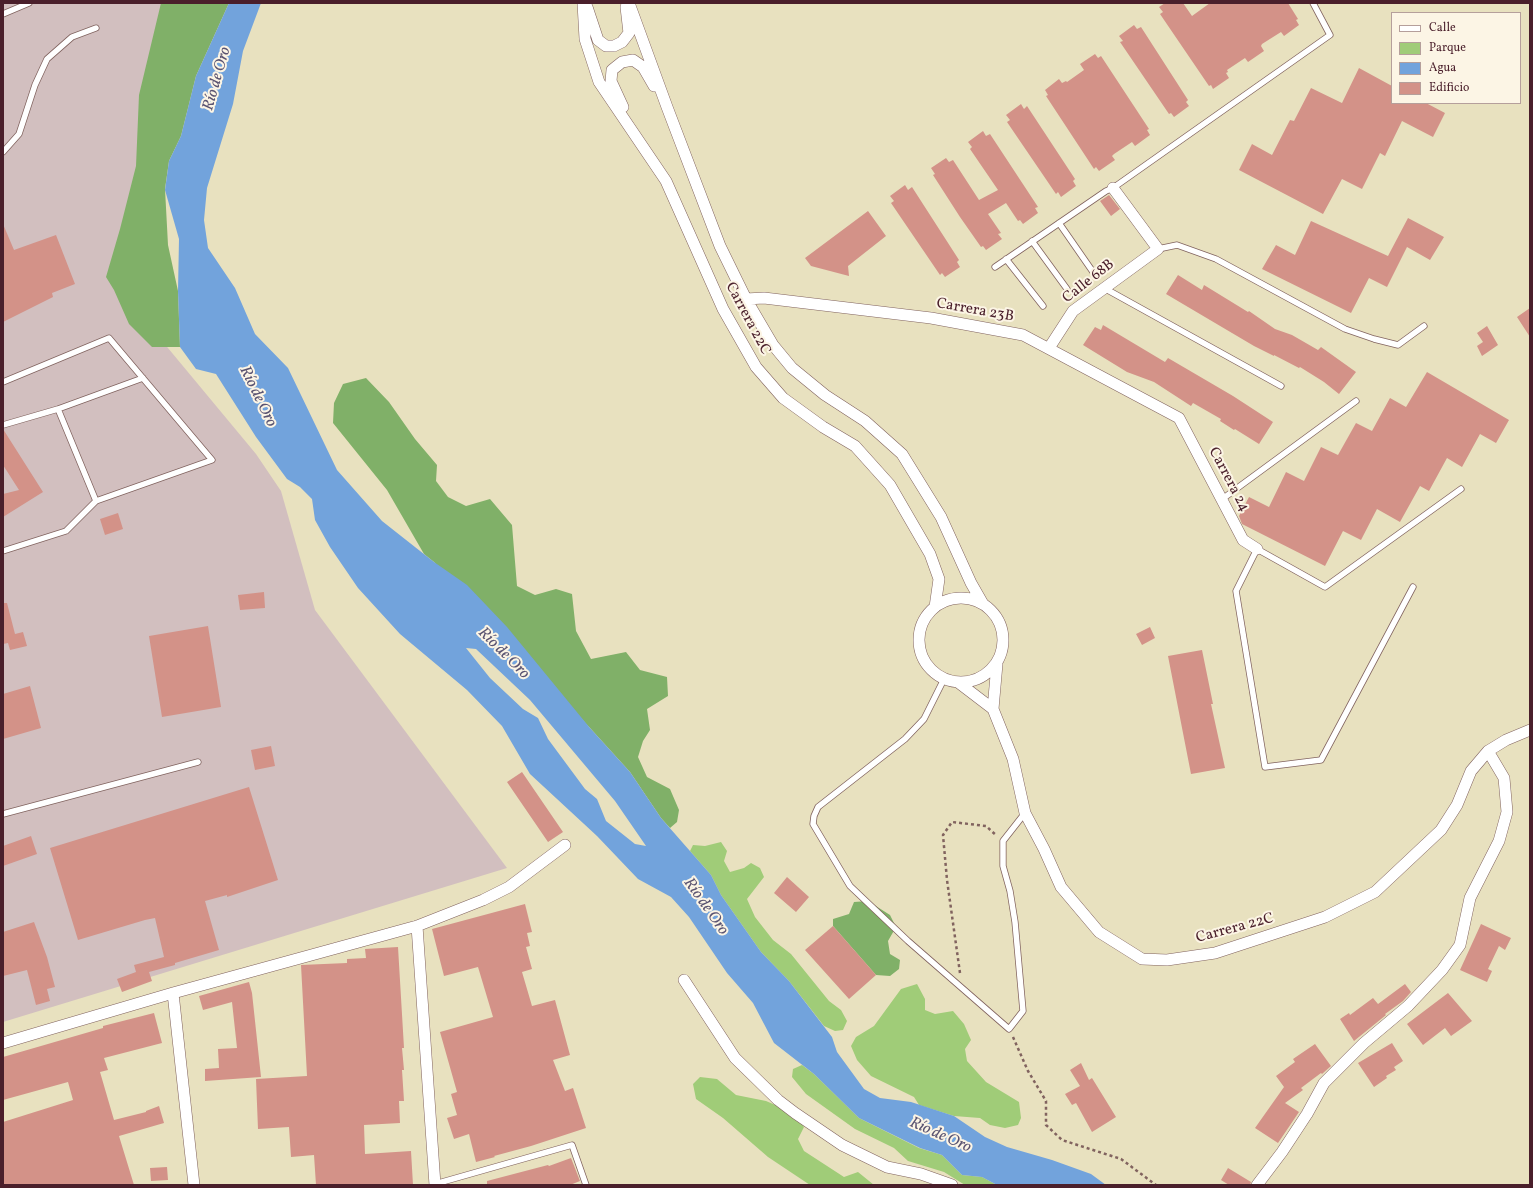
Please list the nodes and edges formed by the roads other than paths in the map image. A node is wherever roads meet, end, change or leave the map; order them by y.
1 (29, 3) edge
2 (584, 3) edge
3 (626, 3) edge
4 (629, 3) edge
5 (1313, 3) edge
6 (3, 14) edge
7 (96, 28) dead end
8 (667, 107) junction
9 (632, 128) junction
10 (3, 152) edge
11 (1113, 188) junction
12 (1059, 223) junction
13 (1032, 241) junction
14 (1158, 249) junction
15 (1006, 259) junction
16 (995, 267) dead end
17 (1093, 272) dead end
18 (1103, 288) junction
19 (1067, 289) dead end
20 (746, 299) junction
21 (1043, 306) dead end
22 (1424, 326) dead end
23 (1049, 348) junction
24 (143, 378) junction
25 (3, 382) edge
26 (1281, 386) dead end
27 (1356, 400) dead end
28 (58, 409) junction
29 (1179, 418) joint
30 (3, 425) edge
31 (1461, 489) dead end
32 (1221, 500) junction
33 (96, 501) junction
34 (1257, 549) junction
35 (3, 551) edge
36 (1413, 587) dead end
37 (983, 604) junction
38 (935, 607) junction
39 (997, 664) junction
40 (944, 679) junction
41 (958, 683) junction
42 (993, 709) junction
43 (1530, 730) edge
44 (1488, 751) junction
45 (198, 762) dead end
46 (1025, 813) junction
47 (3, 814) edge
48 (565, 845) dead end
49 (417, 926) junction
50 (684, 980) dead end
51 (173, 993) junction
52 (3, 1043) edge
53 (435, 1184) edge
54 (194, 1185) edge
55 (586, 1185) edge
56 (952, 1185) edge
57 (1257, 1185) edge

1 - 6 lane
2 - 3 street
2 - 9 street, Carrera 22C
4 - 8 street, Carrera 22C
5 - 11 lane
7 - 10 lane
8 - 9 street
8 - 20 street, Carrera 22C
9 - 38 street, Carrera 22C
11 - 12 lane
11 - 14 street
12 - 13 lane
12 - 17 lane
13 - 15 lane
13 - 19 lane
14 - 18 street, Calle 68B
14 - 22 lane
15 - 16 lane
15 - 21 lane
18 - 23 street, Calle 68B
18 - 26 lane
20 - 23 street, Carrera 23B
20 - 37 street, Carrera 22C
23 - 29 street, Carrera 23B
24 - 25 lane
24 - 28 lane
24 - 33 lane
27 - 32 lane
28 - 30 lane
28 - 33 lane
29 - 32 street, Carrera 24
31 - 34 lane
32 - 34 street, Carrera 24
33 - 35 lane
34 - 36 lane
37 - 38 street
37 - 39 street
38 - 40 street
39 - 41 street
39 - 42 street, Carrera 22C
40 - 41 street
40 - 46 lane
41 - 42 street
42 - 46 street, Carrera 22C
43 - 44 street, Carrera 22C
44 - 46 street, Carrera 22C
44 - 57 street
45 - 47 lane
48 - 49 street
49 - 51 street
49 - 53 street
50 - 56 street
51 - 52 street
51 - 54 street
53 - 55 lane

